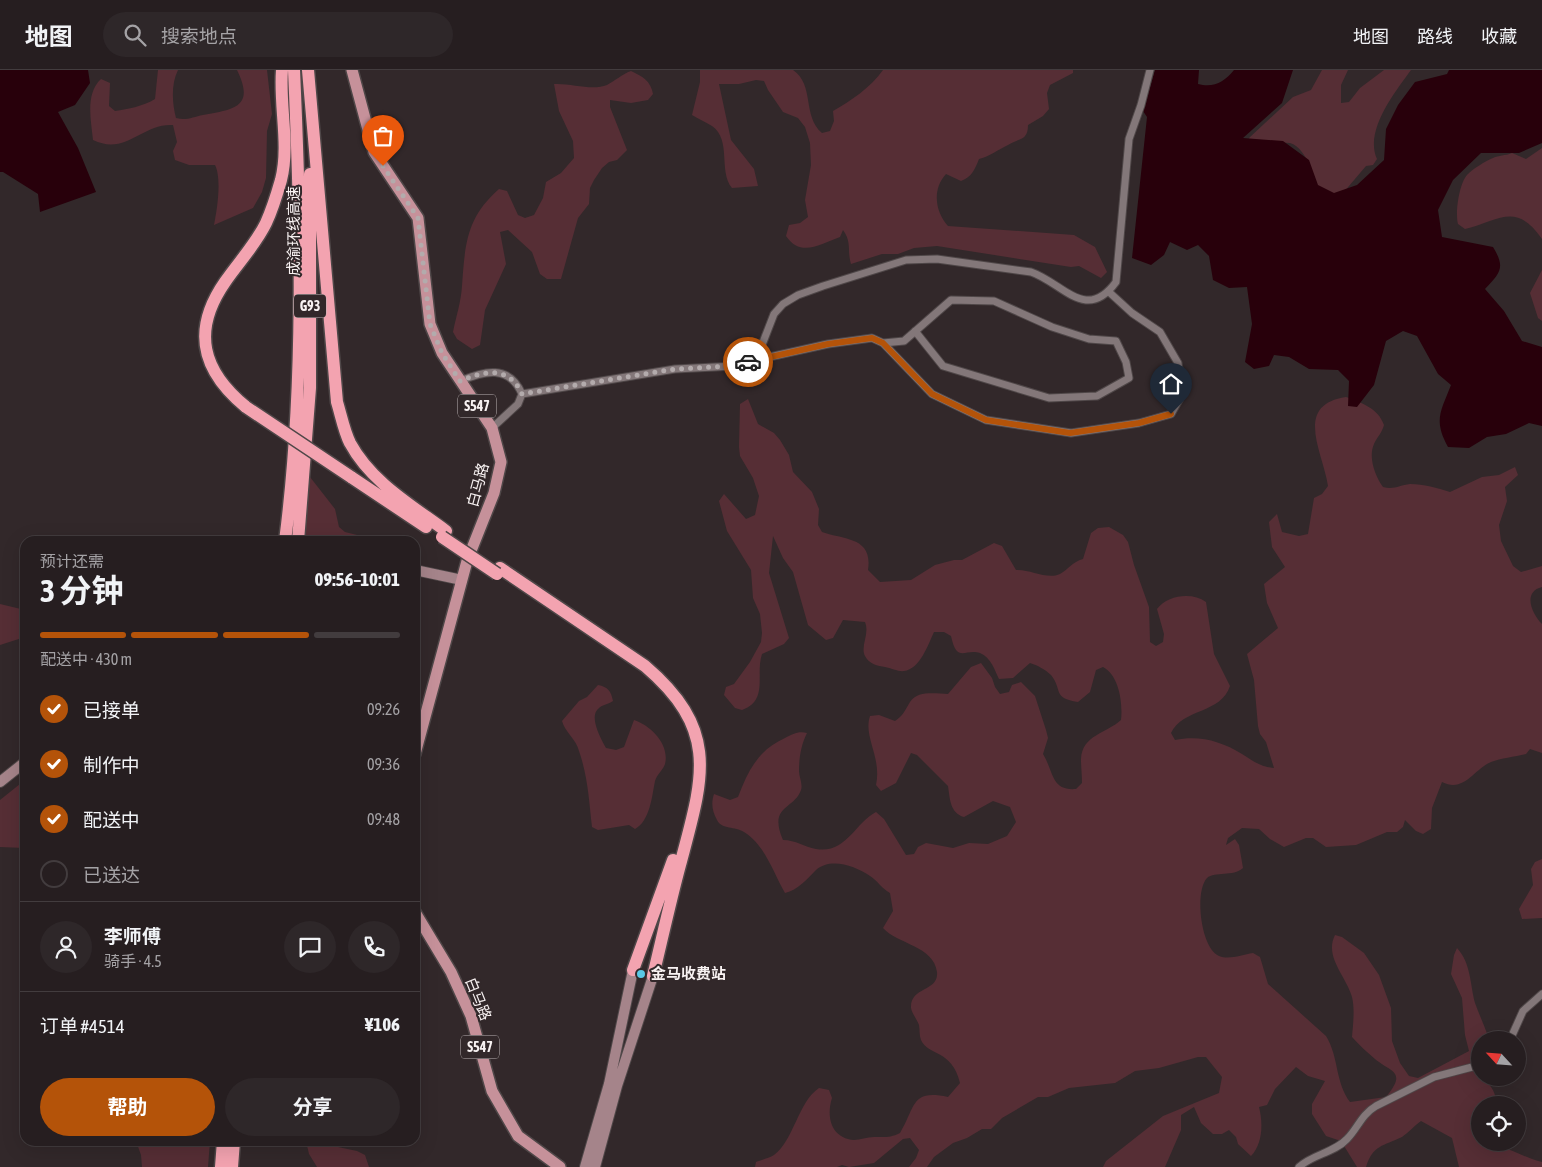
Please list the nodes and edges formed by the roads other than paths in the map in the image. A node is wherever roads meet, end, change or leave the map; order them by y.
1 (282, 70) edge
2 (294, 70) edge
3 (307, 70) edge
4 (352, 70) edge
5 (1150, 70) edge
6 (1108, 292) junction
7 (915, 331) junction
8 (883, 343) junction
9 (751, 361) junction
10 (460, 381) junction
11 (522, 394) junction
12 (492, 428) junction
13 (444, 534) junction
14 (285, 536) edge
15 (298, 536) edge
16 (420, 571) edge
17 (499, 571) junction
18 (462, 580) junction
19 (420, 735) edge
20 (20, 766) edge
21 (0, 782) edge
22 (420, 920) edge
23 (633, 970) joint
24 (653, 976) joint
25 (1542, 994) edge
26 (1514, 1031) edge
27 (1471, 1067) edge
28 (223, 1146) edge
29 (234, 1146) edge
30 (221, 1167) edge
31 (232, 1167) edge
32 (560, 1167) edge
33 (585, 1167) edge
34 (595, 1167) edge
35 (1299, 1167) edge

1 - 13 highway, bridge
2 - 14 highway, 成渝环线高速 / G93
3 - 13 highway
3 - 15 highway, 成渝环线高速 / G93
4 - 10 main road, 白马路 / S547
5 - 6 street
6 - 8 street
6 - 9 street
7 - 7 street
7 - 8 street
8 - 9 street
9 - 11 street
10 - 11 street
10 - 12 main road, 白马路 / S547
11 - 12 street
12 - 18 main road, 白马路 / S547
13 - 17 highway, bridge
16 - 18 main road
17 - 23 highway
17 - 24 highway
18 - 19 main road, 白马路 / S547
20 - 21 main road
22 - 32 main road, 白马路 / S547
23 - 33 main road
24 - 34 main road
25 - 26 street
27 - 35 street
28 - 30 highway
29 - 31 highway

